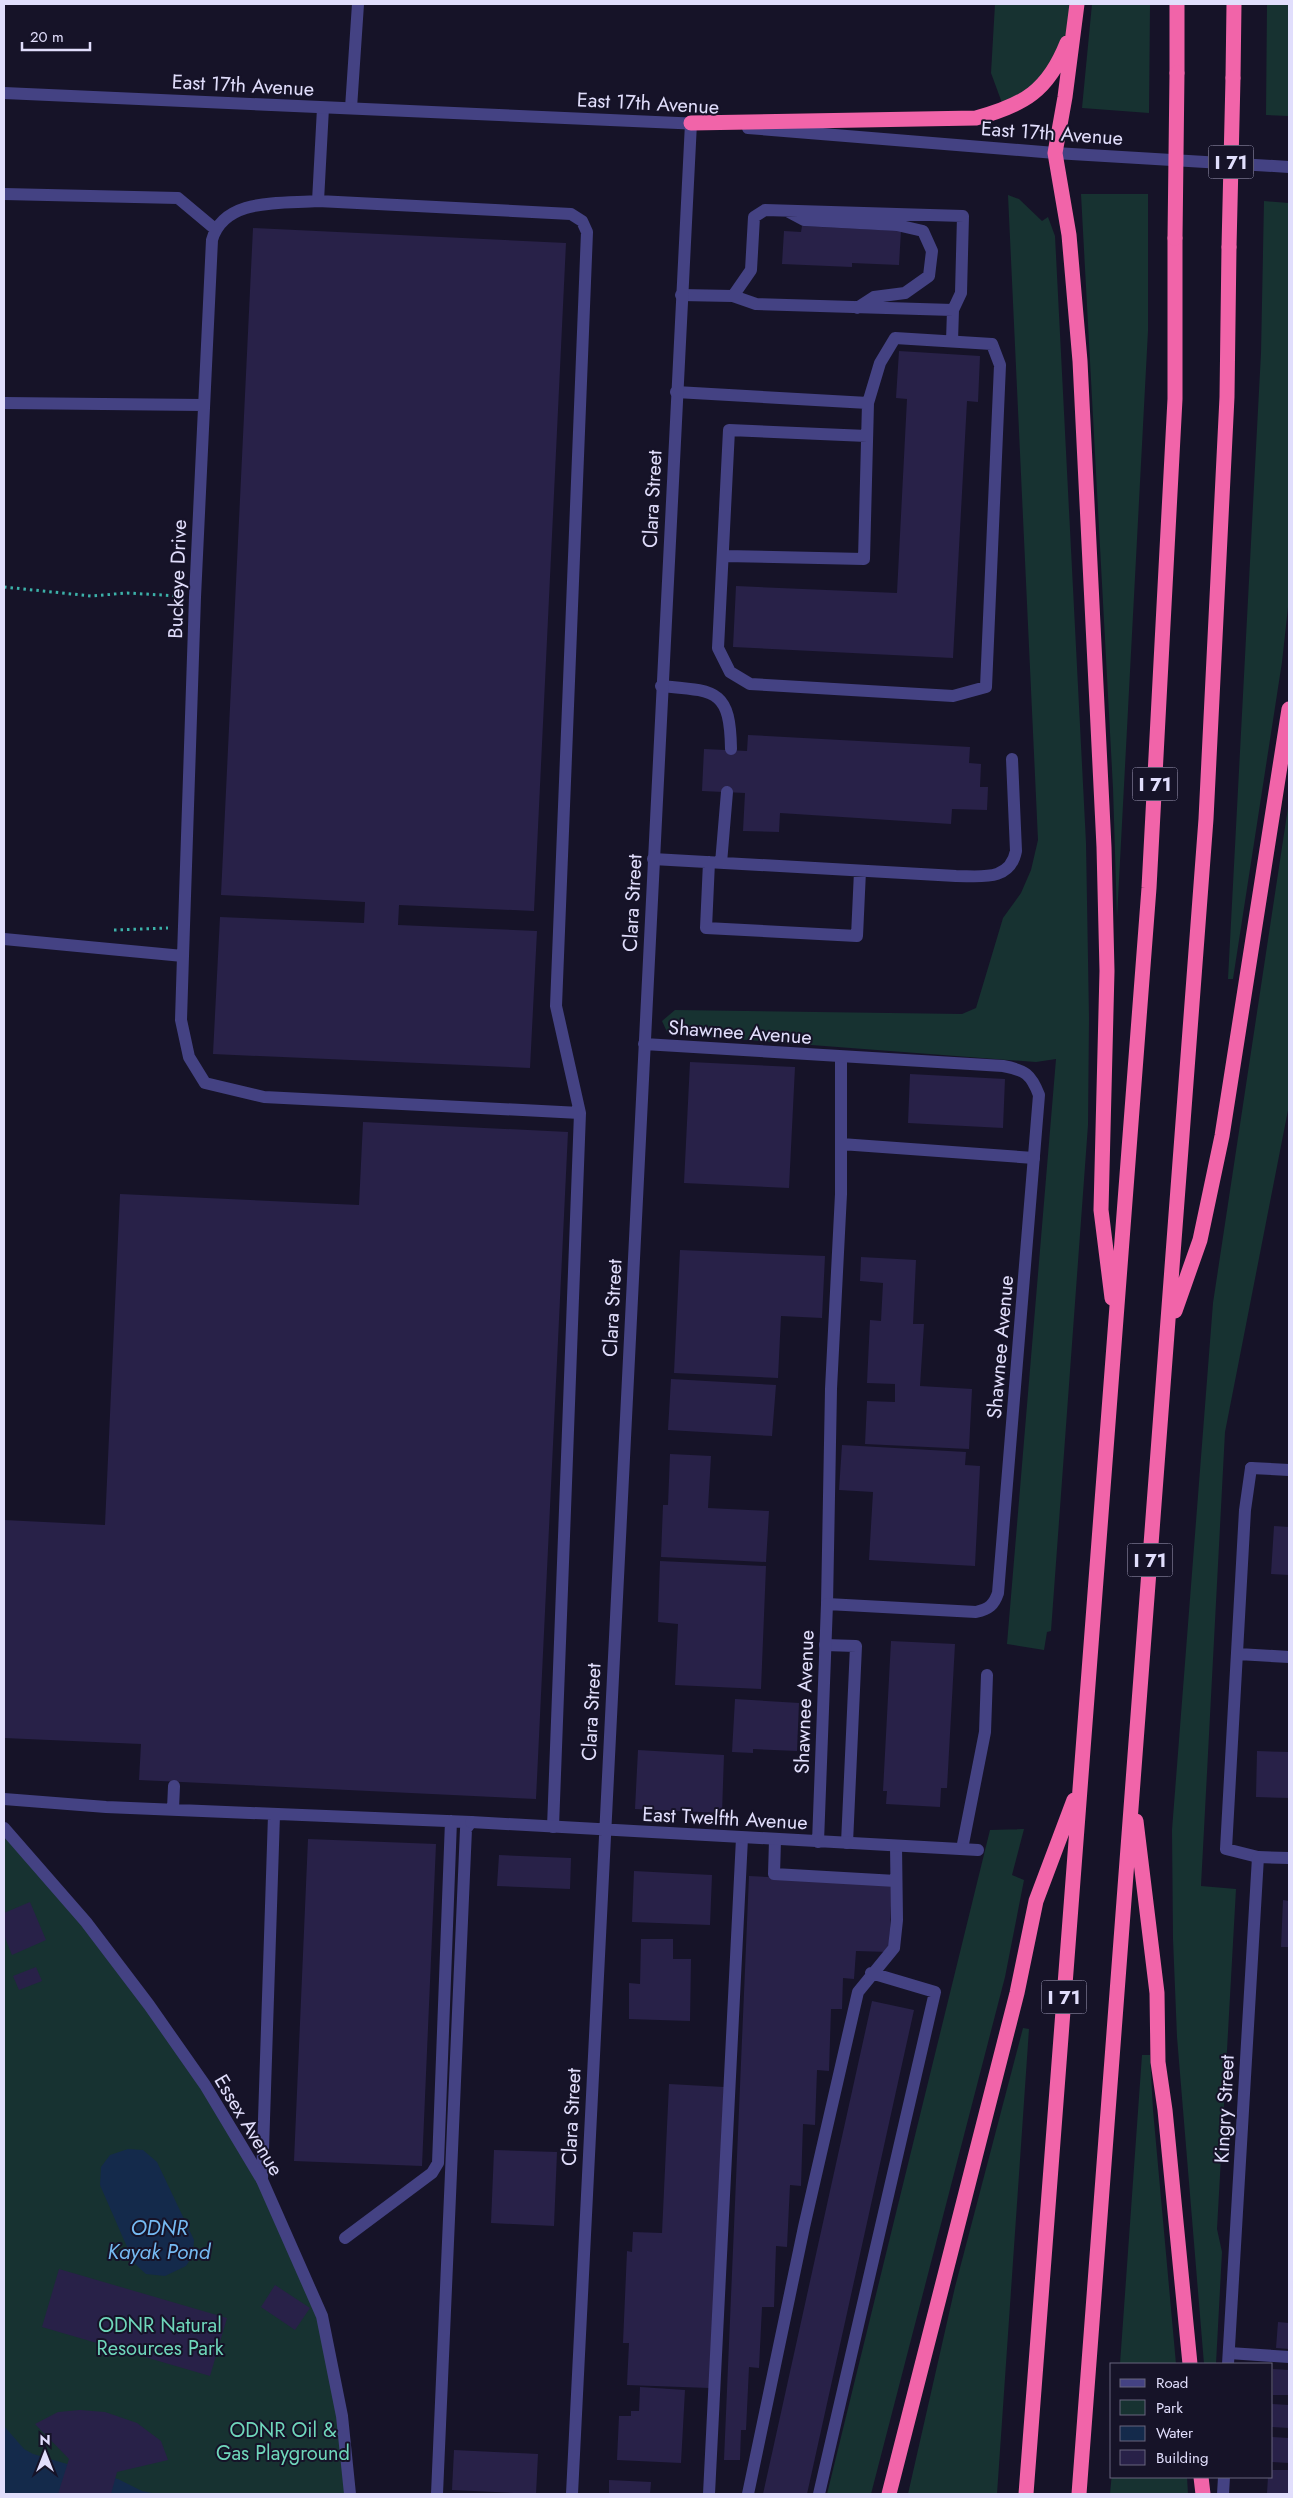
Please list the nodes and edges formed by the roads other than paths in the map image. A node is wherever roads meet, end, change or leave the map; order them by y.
1 (358, 4) edge
2 (1077, 4) edge
3 (1177, 4) edge
4 (1234, 4) edge
5 (1076, 21) junction
6 (4, 93) edge
7 (323, 108) junction
8 (351, 108) junction
9 (691, 123) junction
10 (1055, 153) junction
11 (1289, 167) edge
12 (4, 194) edge
13 (318, 201) junction
14 (786, 210) junction
15 (215, 229) junction
16 (681, 295) junction
17 (733, 296) junction
18 (857, 308) junction
19 (953, 310) junction
20 (952, 341) junction
21 (676, 392) junction
22 (4, 403) edge
23 (868, 403) junction
24 (203, 405) junction
25 (867, 436) junction
26 (724, 556) junction
27 (661, 686) junction
28 (1289, 708) edge
29 (731, 749) dead end
30 (1012, 759) dead end
31 (727, 792) dead end
32 (653, 859) junction
33 (715, 863) junction
34 (860, 871) junction
35 (4, 939) edge
36 (183, 956) junction
37 (644, 1044) junction
38 (841, 1058) junction
39 (580, 1113) junction
40 (840, 1144) junction
41 (1034, 1158) junction
42 (1116, 1330) junction
43 (1168, 1331) junction
44 (1289, 1470) edge
45 (827, 1604) junction
46 (825, 1645) junction
47 (1238, 1654) junction
48 (1289, 1657) edge
49 (987, 1675) dead end
50 (1080, 1782) junction
51 (174, 1786) dead end
52 (1132, 1789) junction
53 (4, 1799) edge
54 (173, 1809) junction
55 (274, 1815) junction
56 (451, 1822) junction
57 (471, 1822) junction
58 (553, 1827) junction
59 (4, 1828) edge
60 (604, 1830) junction
61 (742, 1838) junction
62 (775, 1840) junction
63 (818, 1842) junction
64 (846, 1844) junction
65 (896, 1846) junction
66 (962, 1849) junction
67 (978, 1850) dead end
68 (1258, 1856) junction
69 (1289, 1858) edge
70 (896, 1881) junction
71 (871, 1974) junction
72 (262, 2180) junction
73 (345, 2238) dead end
74 (1289, 2357) edge
75 (1229, 2359) edge
76 (1190, 2363) edge
77 (1201, 2478) edge
78 (1224, 2478) edge
79 (350, 2494) edge
80 (437, 2494) edge
81 (572, 2494) edge
82 (709, 2494) edge
83 (748, 2494) edge
84 (820, 2494) edge
85 (889, 2494) edge
86 (1026, 2494) edge
87 (1079, 2494) edge
88 (1203, 2494) edge
89 (1223, 2494) edge

1 - 8 street
2 - 5 highway
3 - 42 highway, I 71, bridge
4 - 43 highway, I 71, bridge
5 - 9 highway
5 - 10 highway
6 - 7 street, East 17th Avenue
7 - 8 street, East 17th Avenue
7 - 13 street
8 - 9 street, East 17th Avenue
9 - 10 street, East 17th Avenue
9 - 16 street, Clara Street
10 - 11 street, East 17th Avenue
10 - 42 highway
12 - 15 street
13 - 15 street
13 - 39 street
14 - 17 street
14 - 18 street
14 - 19 street
15 - 24 street, Buckeye Drive
16 - 17 street
16 - 21 street, Clara Street
17 - 18 street
18 - 19 street
19 - 20 street
20 - 23 street
20 - 26 street
21 - 23 street
21 - 27 street, Clara Street
22 - 24 street
23 - 25 street
24 - 36 street, Buckeye Drive
25 - 26 street
25 - 26 street
27 - 29 street
27 - 32 street, Clara Street
28 - 43 highway
30 - 34 street
31 - 33 street
32 - 33 street
32 - 37 street, Clara Street
33 - 34 street
33 - 34 street
35 - 36 street
36 - 39 street, Buckeye Drive
37 - 38 street, Shawnee Avenue
37 - 60 street, Clara Street
38 - 40 street
38 - 41 street, Shawnee Avenue
39 - 58 street
40 - 41 street
40 - 45 street
41 - 45 street, Shawnee Avenue
42 - 50 highway, I 71
43 - 52 highway, I 71
44 - 47 street
45 - 46 street, Shawnee Avenue
46 - 63 street, Shawnee Avenue
46 - 64 street
47 - 48 street
47 - 68 street
49 - 66 street
50 - 85 highway
50 - 86 highway, I 71
51 - 54 street
52 - 76 highway
52 - 87 highway, I 71
53 - 54 street, East Twelfth Avenue
54 - 55 street, East Twelfth Avenue
55 - 56 street, East Twelfth Avenue
55 - 72 street
56 - 57 street, East Twelfth Avenue
56 - 73 street
57 - 58 street, East Twelfth Avenue
57 - 80 street
58 - 60 street, East Twelfth Avenue
59 - 72 street, Essex Avenue
60 - 61 street, East Twelfth Avenue
60 - 81 street, Clara Street
61 - 62 street, East Twelfth Avenue
61 - 82 street
62 - 63 street, East Twelfth Avenue
62 - 70 street
63 - 64 street, East Twelfth Avenue
64 - 65 street, East Twelfth Avenue
65 - 66 street, East Twelfth Avenue
65 - 70 street
66 - 67 street, East Twelfth Avenue
68 - 69 street
68 - 75 street, Kingry Street
70 - 71 street
71 - 83 street
71 - 84 street
72 - 79 street, Essex Avenue
74 - 75 street
77 - 88 highway
78 - 89 street

